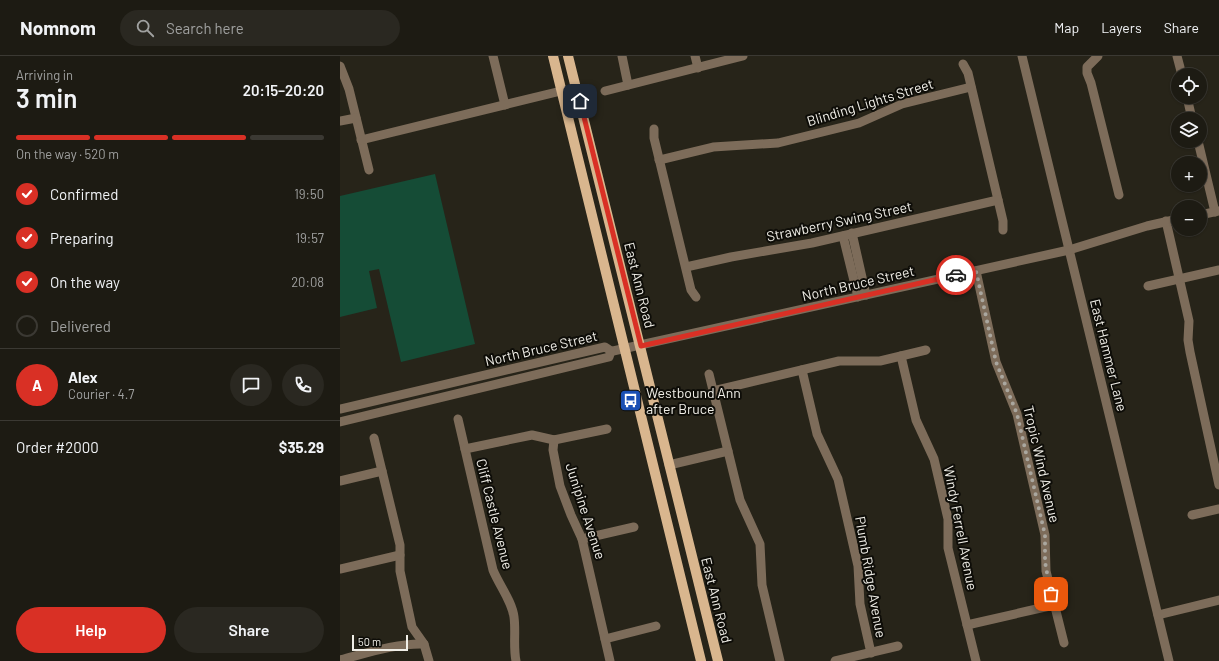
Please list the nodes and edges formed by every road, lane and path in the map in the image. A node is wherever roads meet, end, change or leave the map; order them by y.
1 (493, 56) edge
2 (553, 56) edge
3 (568, 56) edge
4 (622, 56) edge
5 (695, 56) edge
6 (743, 56) edge
7 (1022, 56) edge
8 (1098, 56) edge
9 (1177, 56) edge
10 (963, 64) dead end
11 (340, 66) edge
12 (698, 68) junction
13 (1180, 68) edge
14 (628, 85) junction
15 (971, 87) junction
16 (561, 91) junction
17 (605, 91) dead end
18 (505, 105) junction
19 (356, 118) junction
20 (340, 121) edge
21 (654, 129) dead end
22 (361, 140) junction
23 (1200, 148) edge
24 (659, 160) junction
25 (369, 170) dead end
26 (1119, 195) dead end
27 (998, 200) junction
28 (1217, 212) edge
29 (1207, 214) edge
30 (1171, 221) edge
31 (1166, 222) junction
32 (1003, 230) dead end
33 (848, 234) junction
34 (1069, 250) junction
35 (686, 267) junction
36 (1219, 270) edge
37 (976, 271) junction
38 (1179, 279) junction
39 (1148, 286) dead end
40 (862, 296) junction
41 (696, 297) dead end
42 (641, 346) junction
43 (625, 348) junction
44 (926, 350) dead end
45 (613, 351) dead end
46 (901, 356) junction
47 (802, 370) junction
48 (709, 374) dead end
49 (713, 391) junction
50 (340, 409) edge
51 (458, 419) dead end
52 (340, 422) edge
53 (606, 429) dead end
54 (374, 438) dead end
55 (554, 440) junction
56 (465, 449) junction
57 (728, 451) junction
58 (669, 466) junction
59 (382, 470) junction
60 (340, 481) edge
61 (1219, 485) edge
62 (1219, 509) edge
63 (1192, 515) dead end
64 (634, 527) dead end
65 (582, 539) junction
66 (400, 555) junction
67 (340, 568) edge
68 (1219, 600) edge
69 (1054, 605) junction
70 (1158, 615) junction
71 (967, 625) junction
72 (656, 626) dead end
73 (605, 639) junction
74 (1064, 643) dead end
75 (424, 644) junction
76 (898, 646) dead end
77 (871, 653) junction
78 (340, 660) edge
79 (429, 661) edge
80 (516, 661) edge
81 (610, 661) edge
82 (701, 661) edge
83 (718, 661) edge
84 (780, 661) edge
85 (835, 661) edge
86 (976, 661) edge
87 (1168, 661) edge

1 - 18 street
2 - 16 main road
3 - 42 main road, East Ann Road
4 - 14 street
5 - 12 street
6 - 12 street
7 - 34 street, East Hammer Lane
8 - 26 street
9 - 13 street
10 - 15 street
11 - 19 street
12 - 14 street
14 - 17 street
15 - 24 street, Blinding Lights Street
15 - 27 street
16 - 18 street
16 - 43 main road
18 - 22 street
19 - 20 street
19 - 22 street
21 - 24 street
22 - 25 street
23 - 28 street
24 - 35 street
27 - 32 street
27 - 33 street, Strawberry Swing Street
28 - 29 street
30 - 31 street, North Bruce Street
31 - 34 street, North Bruce Street
31 - 38 street
33 - 35 street, Strawberry Swing Street
33 - 40 street
34 - 37 street, North Bruce Street
34 - 70 street, East Hammer Lane
35 - 41 street
36 - 38 street
37 - 40 street, North Bruce Street
37 - 69 street, Tropic Wind Avenue
38 - 39 street
38 - 61 street
40 - 42 street, North Bruce Street
42 - 43 street, North Bruce Street
42 - 58 main road, East Ann Road
43 - 45 street, North Bruce Street
43 - 82 main road
44 - 46 street
46 - 47 street
46 - 71 street, Windy Ferrell Avenue
47 - 49 street
47 - 77 street, Plumb Ridge Avenue
48 - 49 street
49 - 57 street
50 - 52 street, North Bruce Street
51 - 56 street, Cliff Castle Avenue
53 - 55 street
54 - 59 street
55 - 56 street
55 - 65 street, Junipine Avenue
56 - 80 street, Cliff Castle Avenue
57 - 58 street
57 - 84 street
58 - 83 main road, East Ann Road
59 - 60 street
59 - 66 street
62 - 63 street
64 - 65 street
65 - 73 street, Junipine Avenue
66 - 67 street
66 - 75 street
68 - 70 street
69 - 71 street
69 - 74 street, Tropic Wind Avenue
70 - 87 street, East Hammer Lane
71 - 86 street, Windy Ferrell Avenue
72 - 73 street
73 - 81 street, Junipine Avenue
75 - 78 street
75 - 79 street
76 - 77 street
77 - 85 street

